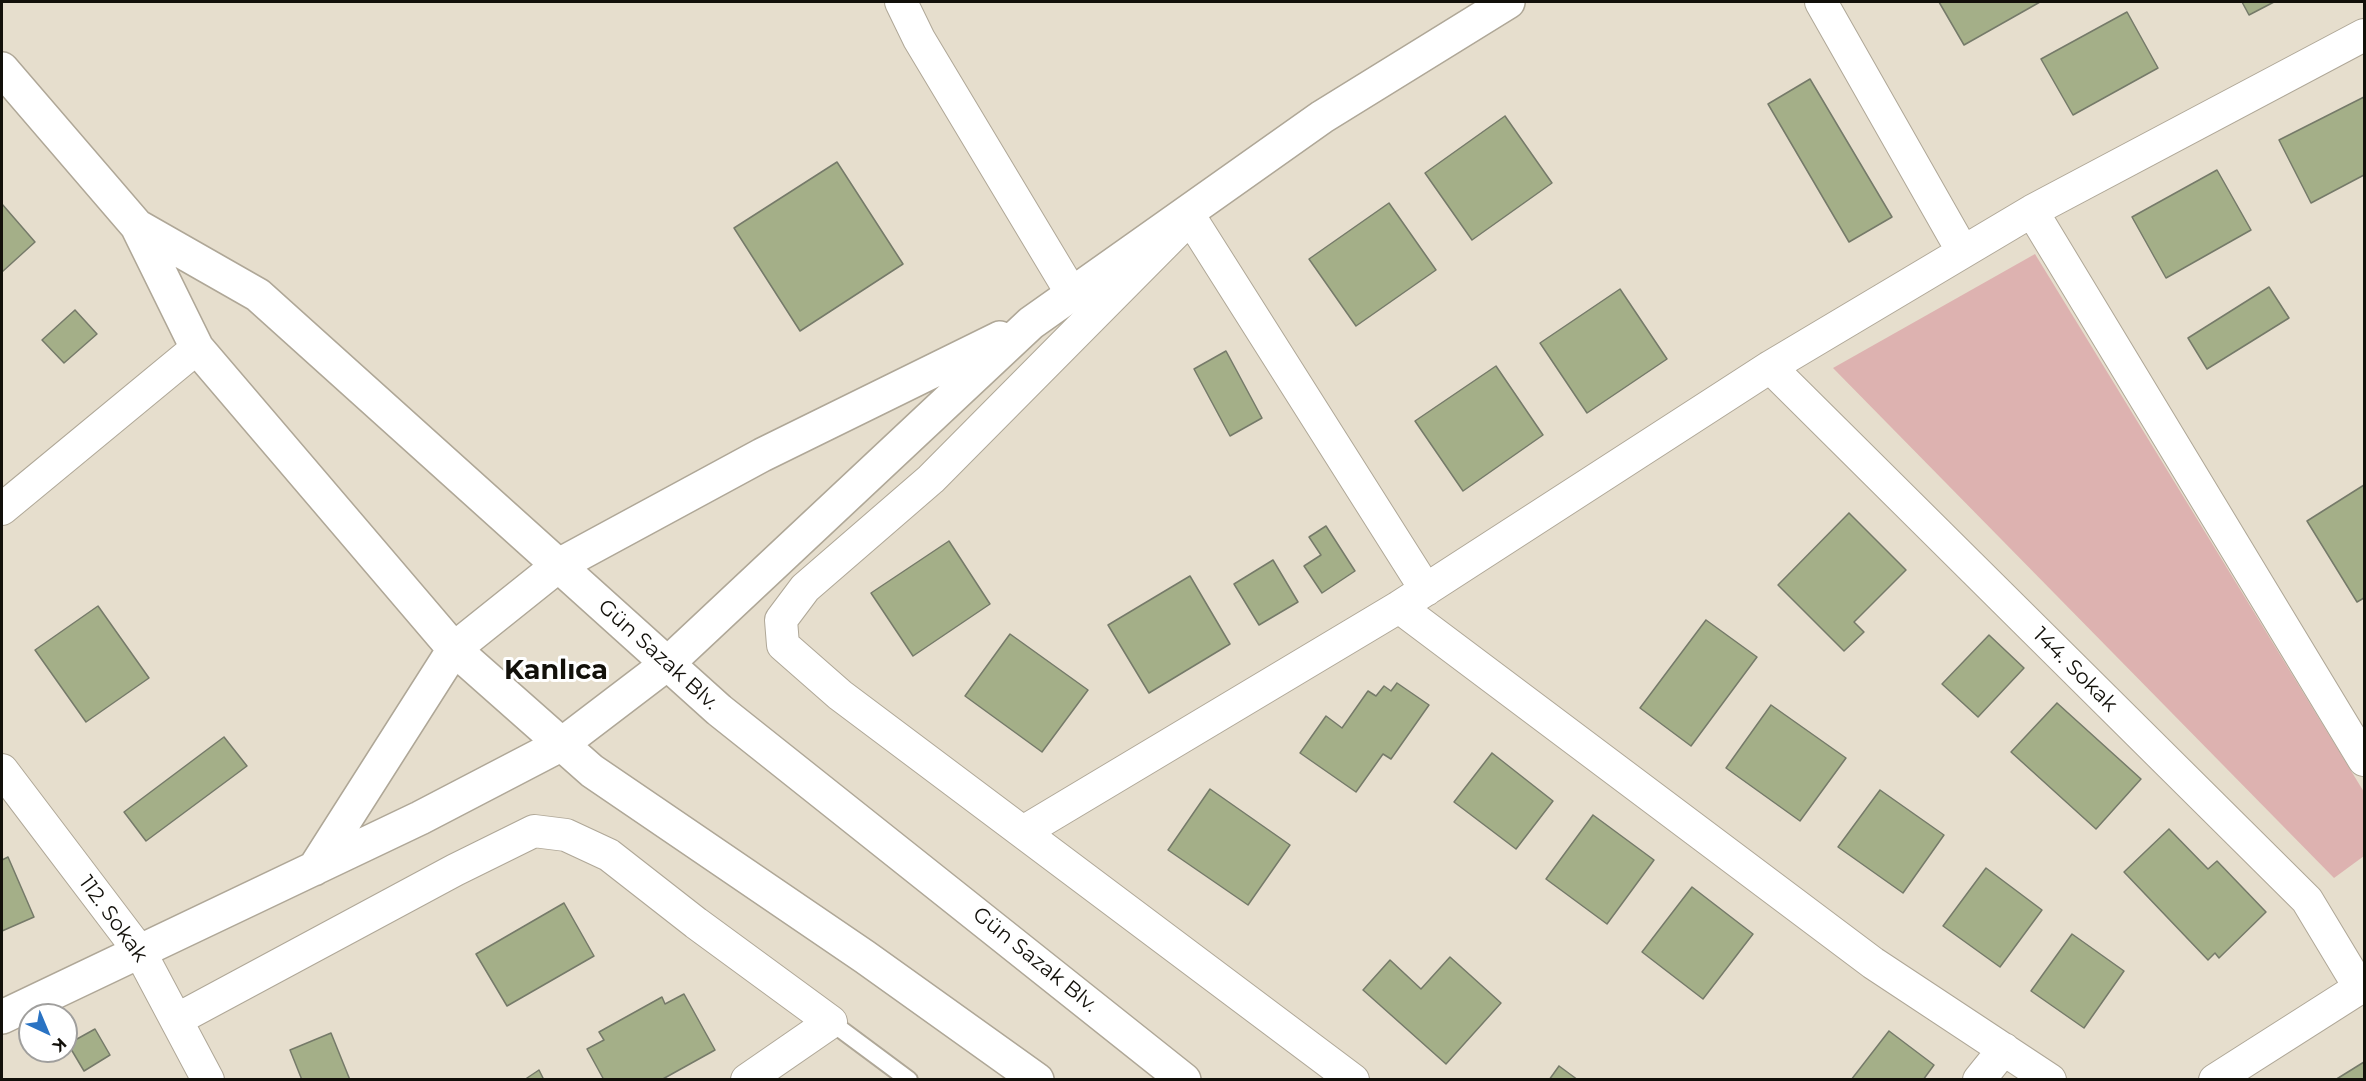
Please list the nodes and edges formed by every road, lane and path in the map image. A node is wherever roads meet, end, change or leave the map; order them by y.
1 (900, 2) edge
2 (1508, 2) edge
3 (1821, 2) edge
4 (2364, 35) edge
5 (2, 69) edge
6 (1215, 193) junction
7 (2032, 212) junction
8 (1190, 218) junction
9 (137, 226) junction
10 (1963, 252) junction
11 (1072, 294) junction
12 (1031, 323) junction
13 (197, 348) junction
14 (1770, 367) junction
15 (2, 509) edge
16 (559, 565) junction
17 (1426, 590) junction
18 (1399, 608) junction
19 (454, 649) junction
20 (667, 664) junction
21 (562, 744) junction
22 (2364, 760) edge
23 (2, 770) edge
24 (1023, 832) junction
25 (314, 869) junction
26 (140, 952) junction
27 (2362, 986) edge
28 (2, 1017) edge
29 (177, 1020) junction
30 (831, 1022) junction
31 (2004, 1049) junction
32 (207, 1080) edge
33 (747, 1080) edge
34 (909, 1080) edge
35 (1037, 1080) edge
36 (1185, 1080) edge
37 (1353, 1080) edge
38 (1979, 1080) edge
39 (2050, 1080) edge
40 (2215, 1080) edge

1 - 11 street
2 - 6 street
3 - 10 street
4 - 7 street
5 - 9 street, Gün Sazak Blv.
6 - 8 street
6 - 11 street
7 - 10 street
7 - 22 street
8 - 17 street
8 - 24 street
9 - 13 street, Gün Sazak Blv.
9 - 16 street, Gün Sazak Blv.
10 - 14 street
11 - 12 street
12 - 16 street
12 - 20 street
13 - 15 street
13 - 19 street, Gün Sazak Blv.
14 - 17 street
14 - 27 street, 144. Sokak
16 - 19 street
16 - 20 street, Gün Sazak Blv.
17 - 18 street
18 - 24 street
18 - 31 street
19 - 21 street, Gün Sazak Blv.
19 - 25 street
20 - 21 street
20 - 36 street, Gün Sazak Blv.
21 - 25 street
21 - 35 street, Gün Sazak Blv.
23 - 26 street, 112. Sokak
24 - 37 street
25 - 26 street
26 - 28 street
26 - 29 street, 112. Sokak
27 - 40 street
29 - 30 street
29 - 32 street, 112. Sokak
30 - 33 street
30 - 34 lane
31 - 38 street
31 - 39 street

